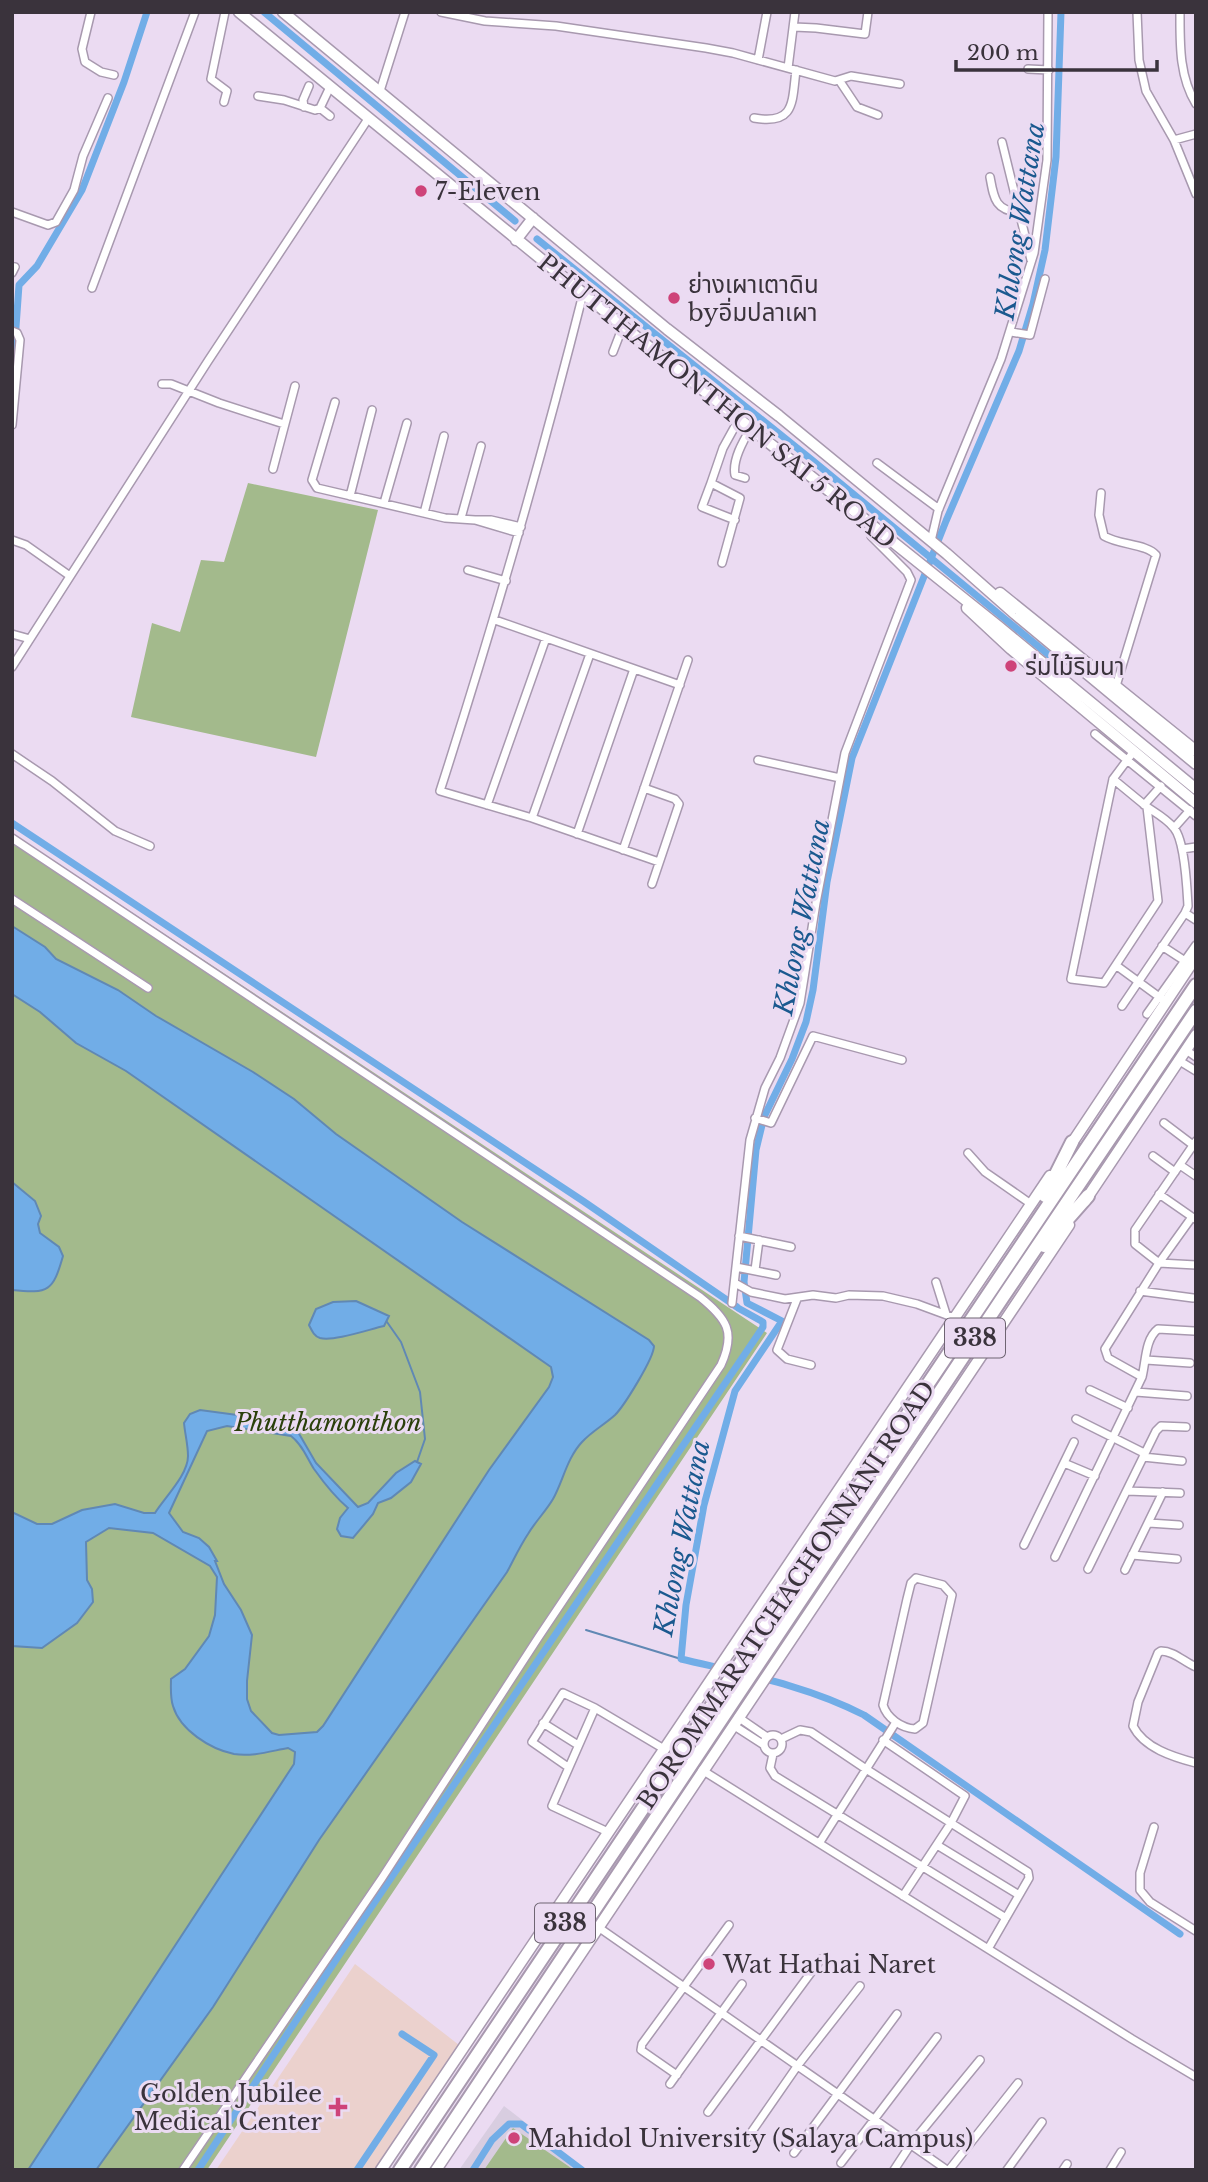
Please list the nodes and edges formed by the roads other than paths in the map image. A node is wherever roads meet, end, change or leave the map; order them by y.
1 (91, 12) edge
2 (195, 12) edge
3 (225, 12) edge
4 (239, 12) edge
5 (283, 12) edge
6 (405, 12) edge
7 (441, 12) edge
8 (767, 12) edge
9 (795, 12) edge
10 (868, 12) edge
11 (1048, 12) edge
12 (1137, 12) edge
13 (1180, 12) edge
14 (794, 27) junction
15 (758, 60) junction
16 (792, 69) junction
17 (1028, 69) dead end
18 (1049, 70) junction
19 (114, 75) dead end
20 (839, 80) junction
21 (900, 83) dead end
22 (309, 86) dead end
23 (330, 87) junction
24 (380, 91) junction
25 (258, 96) dead end
26 (108, 98) dead end
27 (224, 102) dead end
28 (1196, 104) edge
29 (304, 107) junction
30 (320, 108) junction
31 (878, 115) dead end
32 (330, 116) dead end
33 (368, 118) junction
34 (754, 118) dead end
35 (1196, 134) edge
36 (1174, 140) junction
37 (1002, 142) dead end
38 (990, 177) dead end
39 (1196, 194) edge
40 (12, 212) edge
41 (1020, 214) junction
42 (533, 218) junction
43 (516, 240) junction
44 (1032, 261) junction
45 (1045, 279) dead end
46 (92, 288) dead end
47 (583, 294) junction
48 (623, 326) junction
49 (12, 331) edge
50 (1013, 332) junction
51 (613, 352) dead end
52 (162, 384) dead end
53 (295, 386) dead end
54 (189, 392) junction
55 (335, 402) dead end
56 (372, 410) dead end
57 (739, 419) junction
58 (407, 422) dead end
59 (284, 424) junction
60 (12, 425) edge
61 (751, 428) junction
62 (444, 436) dead end
63 (481, 446) dead end
64 (877, 463) dead end
65 (273, 469) dead end
66 (745, 478) dead end
67 (711, 483) junction
68 (1101, 493) dead end
69 (350, 496) junction
70 (384, 503) junction
71 (939, 509) junction
72 (424, 513) junction
73 (461, 518) junction
74 (735, 520) junction
75 (868, 522) junction
76 (520, 530) junction
77 (12, 540) edge
78 (931, 541) junction
79 (722, 563) dead end
80 (960, 565) junction
81 (468, 570) dead end
82 (71, 576) junction
83 (506, 581) junction
84 (941, 581) junction
85 (495, 620) junction
86 (12, 634) edge
87 (546, 638) junction
88 (30, 639) junction
89 (590, 654) junction
90 (688, 660) dead end
91 (12, 667) edge
92 (634, 669) junction
93 (680, 685) junction
94 (1116, 686) junction
95 (1095, 734) dead end
96 (1196, 751) edge
97 (12, 754) edge
98 (1131, 756) junction
99 (758, 760) dead end
100 (1196, 764) edge
101 (840, 778) junction
102 (1113, 779) junction
103 (1161, 786) junction
104 (644, 788) junction
105 (1196, 789) edge
106 (487, 805) junction
107 (1146, 806) junction
108 (1194, 806) edge
109 (532, 818) junction
110 (1174, 828) junction
111 (577, 834) junction
112 (12, 838) edge
113 (150, 846) dead end
114 (1196, 847) edge
115 (623, 849) junction
116 (1182, 849) junction
117 (659, 862) junction
118 (652, 884) dead end
119 (1196, 888) edge
120 (1186, 890) junction
121 (12, 899) edge
122 (1185, 913) junction
123 (1196, 920) edge
124 (1196, 944) edge
125 (1163, 946) junction
126 (1196, 957) edge
127 (1185, 961) junction
128 (1117, 966) junction
129 (1139, 983) junction
130 (1196, 985) edge
131 (148, 988) dead end
132 (1162, 999) junction
133 (1122, 1006) dead end
134 (1196, 1011) edge
135 (1147, 1014) dead end
136 (1196, 1035) edge
137 (1186, 1050) junction
138 (1196, 1056) edge
139 (902, 1060) dead end
140 (1178, 1060) junction
141 (1195, 1069) edge
142 (757, 1118) junction
143 (1164, 1123) dead end
144 (1072, 1142) junction
145 (1195, 1143) edge
146 (968, 1153) dead end
147 (1153, 1156) dead end
148 (1177, 1169) junction
149 (1196, 1177) edge
150 (1159, 1194) junction
151 (1088, 1196) junction
152 (1031, 1204) junction
153 (1194, 1218) edge
154 (741, 1236) junction
155 (757, 1239) junction
156 (792, 1247) dead end
157 (1159, 1263) junction
158 (1196, 1265) edge
159 (739, 1267) junction
160 (753, 1269) junction
161 (776, 1275) dead end
162 (936, 1282) dead end
163 (737, 1284) junction
164 (993, 1287) junction
165 (1006, 1291) junction
166 (1140, 1291) junction
167 (1193, 1297) dead end
168 (797, 1299) junction
169 (732, 1303) dead end
170 (951, 1316) junction
171 (1194, 1331) dead end
172 (1146, 1360) junction
173 (1190, 1363) dead end
174 (811, 1365) dead end
175 (1142, 1377) junction
176 (1090, 1390) dead end
177 (1136, 1391) junction
178 (1188, 1396) dead end
179 (1128, 1408) junction
180 (1076, 1419) dead end
181 (1186, 1427) dead end
182 (1113, 1438) junction
183 (1074, 1442) dead end
184 (1143, 1455) junction
185 (1182, 1461) dead end
186 (1064, 1463) junction
187 (1095, 1476) junction
188 (1126, 1491) junction
189 (1163, 1492) junction
190 (1180, 1493) dead end
191 (1149, 1523) junction
192 (1179, 1525) dead end
193 (1024, 1545) dead end
194 (1132, 1555) junction
195 (1055, 1557) dead end
196 (1177, 1559) dead end
197 (1087, 1569) dead end
198 (1125, 1570) dead end
199 (1196, 1667) edge
200 (764, 1668) junction
201 (754, 1683) junction
202 (595, 1708) junction
203 (735, 1721) junction
204 (543, 1723) junction
205 (894, 1725) junction
206 (885, 1737) junction
207 (781, 1739) junction
208 (765, 1741) junction
209 (578, 1745) junction
210 (664, 1749) junction
211 (773, 1754) junction
212 (1196, 1763) edge
213 (568, 1767) junction
214 (866, 1769) junction
215 (702, 1770) junction
216 (838, 1814) junction
217 (951, 1823) junction
218 (1154, 1827) dead end
219 (608, 1832) junction
220 (820, 1842) junction
221 (937, 1845) junction
222 (922, 1867) junction
223 (1019, 1895) junction
224 (903, 1896) junction
225 (1006, 1918) junction
226 (729, 1925) dead end
227 (598, 1927) junction
228 (1196, 1931) edge
229 (988, 1949) junction
230 (821, 1959) dead end
231 (683, 1984) junction
232 (742, 1984) dead end
233 (860, 1986) dead end
234 (721, 2012) junction
235 (897, 2014) dead end
236 (937, 2037) dead end
237 (760, 2038) junction
238 (980, 2060) dead end
239 (798, 2065) junction
240 (677, 2075) junction
241 (1196, 2077) edge
242 (1018, 2083) dead end
243 (670, 2084) dead end
244 (838, 2093) junction
245 (708, 2112) dead end
246 (874, 2118) junction
247 (1042, 2122) dead end
248 (746, 2140) dead end
249 (911, 2144) junction
250 (794, 2152) dead end
251 (1121, 2152) dead end
252 (841, 2163) dead end
253 (183, 2170) edge
254 (381, 2170) edge
255 (400, 2170) edge
256 (421, 2170) edge
257 (436, 2170) edge
258 (894, 2170) edge
259 (948, 2170) edge
260 (1007, 2170) edge
261 (1110, 2170) edge

1 - 19 street
2 - 46 street
3 - 27 street
4 - 23 main road, PHUTTHAMONTHON SAI 5 ROAD
5 - 24 main road, PHUTTHAMONTHON SAI 5 ROAD
6 - 24 street
7 - 15 street
8 - 15 street
9 - 14 street
10 - 14 street
11 - 18 street
12 - 36 street
13 - 28 street
14 - 16 street
15 - 16 street
16 - 20 street
16 - 34 street
17 - 18 street
18 - 44 street
20 - 21 street
20 - 31 street
22 - 29 street
23 - 30 street
23 - 33 main road, PHUTTHAMONTHON SAI 5 ROAD
24 - 42 main road, PHUTTHAMONTHON SAI 5 ROAD
25 - 29 street
26 - 40 street
29 - 30 street
30 - 32 street
33 - 43 main road, PHUTTHAMONTHON SAI 5 ROAD
33 - 54 street
35 - 36 street
36 - 39 street
37 - 41 street
38 - 41 street
41 - 44 street
42 - 43 main road
42 - 78 main road, PHUTTHAMONTHON SAI 5 ROAD
43 - 47 main road, PHUTTHAMONTHON SAI 5 ROAD
44 - 50 street
45 - 50 street
47 - 48 main road, PHUTTHAMONTHON SAI 5 ROAD
47 - 76 street
48 - 51 street
48 - 57 main road, PHUTTHAMONTHON SAI 5 ROAD
49 - 60 street
50 - 71 street
52 - 54 street
53 - 59 street
54 - 59 street
54 - 82 street
55 - 69 street
56 - 69 street
57 - 61 main road, PHUTTHAMONTHON SAI 5 ROAD
57 - 67 street
58 - 70 street
59 - 65 street
61 - 66 street
61 - 75 main road, PHUTTHAMONTHON SAI 5 ROAD
62 - 72 street
63 - 73 street
64 - 71 street
67 - 74 street
67 - 74 street
68 - 94 street
69 - 70 street
70 - 72 street
71 - 78 street
72 - 73 street
73 - 76 street
74 - 79 street
75 - 84 main road, PHUTTHAMONTHON SAI 5 ROAD
75 - 101 street
76 - 83 street
77 - 82 street
78 - 80 main road, PHUTTHAMONTHON SAI 5 ROAD
80 - 94 main road
80 - 100 main road, PHUTTHAMONTHON SAI 5 ROAD
81 - 83 street
82 - 88 street
83 - 85 street
84 - 98 main road
84 - 105 main road, PHUTTHAMONTHON SAI 5 ROAD
85 - 87 street
85 - 106 street
86 - 88 street
87 - 89 street
87 - 106 street
88 - 91 street
89 - 92 street
89 - 109 street
90 - 93 street
92 - 93 street
92 - 111 street
93 - 104 street
94 - 96 main road
95 - 98 street
97 - 113 street
98 - 102 street
98 - 103 street
98 - 108 main road
99 - 101 street
101 - 142 street
102 - 107 street
102 - 128 street
103 - 107 street
103 - 108 street
104 - 115 street
104 - 117 street
106 - 109 street
107 - 110 street
107 - 128 street
108 - 110 street
109 - 111 street
110 - 116 street
111 - 115 street
112 - 253 street
114 - 116 street
115 - 117 street
116 - 120 street
117 - 118 street
119 - 120 street
120 - 122 street
121 - 131 street
122 - 123 street
122 - 125 street
124 - 127 street
125 - 127 street
125 - 129 street
126 - 132 main road, 338
127 - 132 street
128 - 129 street
129 - 132 street
129 - 133 street
130 - 164 highway, BOROMMARATCHACHONNANI ROAD / 338
132 - 135 street
132 - 144 main road, 338
134 - 165 highway, BOROMMARATCHACHONNANI ROAD / 338
136 - 137 main road, 338
137 - 138 street
137 - 140 main road, 338
139 - 142 street
140 - 141 street
140 - 151 main road, 338
142 - 154 street
143 - 145 street
144 - 152 main road, 338
144 - 164 highway
145 - 148 street
146 - 152 street
147 - 148 street
148 - 149 street
148 - 150 street
150 - 153 street
150 - 157 street
151 - 165 highway
151 - 200 main road, 338
152 - 170 main road, 338
153 - 157 street
154 - 155 street
154 - 159 street
155 - 156 street
155 - 160 street
157 - 158 street
157 - 166 street
159 - 160 street
159 - 163 street
160 - 161 street
162 - 170 street
163 - 168 street
163 - 169 street
164 - 255 highway, BOROMMARATCHACHONNANI ROAD / 338
165 - 200 highway, BOROMMARATCHACHONNANI ROAD / 338
166 - 167 street
166 - 175 street
168 - 170 street
168 - 174 street
170 - 210 main road, 338
171 - 172 street
172 - 173 street
172 - 175 street
175 - 177 street
176 - 179 street
177 - 178 street
177 - 179 street
179 - 182 street
180 - 182 street
181 - 184 street
182 - 184 street
182 - 187 street
183 - 186 street
184 - 185 street
184 - 188 street
186 - 187 street
186 - 193 street
187 - 195 street
188 - 189 street
188 - 197 street
189 - 190 street
189 - 191 street
191 - 192 street
191 - 194 street
194 - 196 street
194 - 198 street
199 - 212 street
200 - 201 highway, BOROMMARATCHACHONNANI ROAD / 338
201 - 203 main road, 338
201 - 256 highway, BOROMMARATCHACHONNANI ROAD / 338
202 - 204 street
202 - 209 street
202 - 210 street
203 - 208 street
203 - 215 main road, 338
204 - 209 street
204 - 213 street
205 - 205 street
205 - 206 street
206 - 214 street
206 - 217 street
207 - 208 street
207 - 211 street
207 - 214 street
208 - 211 street
209 - 213 street
210 - 219 main road, 338
211 - 216 street
213 - 219 street
214 - 216 street
214 - 217 street
215 - 220 street
215 - 227 main road, 338
216 - 220 street
216 - 222 street
217 - 221 street
217 - 223 street
218 - 228 street
219 - 254 main road, 338
220 - 224 street
221 - 222 street
221 - 223 street
222 - 224 street
222 - 225 street
223 - 225 street
224 - 229 street
225 - 229 street
226 - 231 street
227 - 231 street
227 - 257 main road, 338
229 - 241 street
230 - 237 street
231 - 234 street
231 - 240 street
232 - 234 street
233 - 239 street
234 - 237 street
234 - 240 street
235 - 244 street
236 - 246 street
237 - 239 street
237 - 245 street
238 - 249 street
239 - 244 street
239 - 248 street
240 - 243 street
242 - 259 street
244 - 246 street
244 - 250 street
246 - 249 street
246 - 252 street
247 - 260 street
249 - 258 street
249 - 259 street
251 - 261 street

